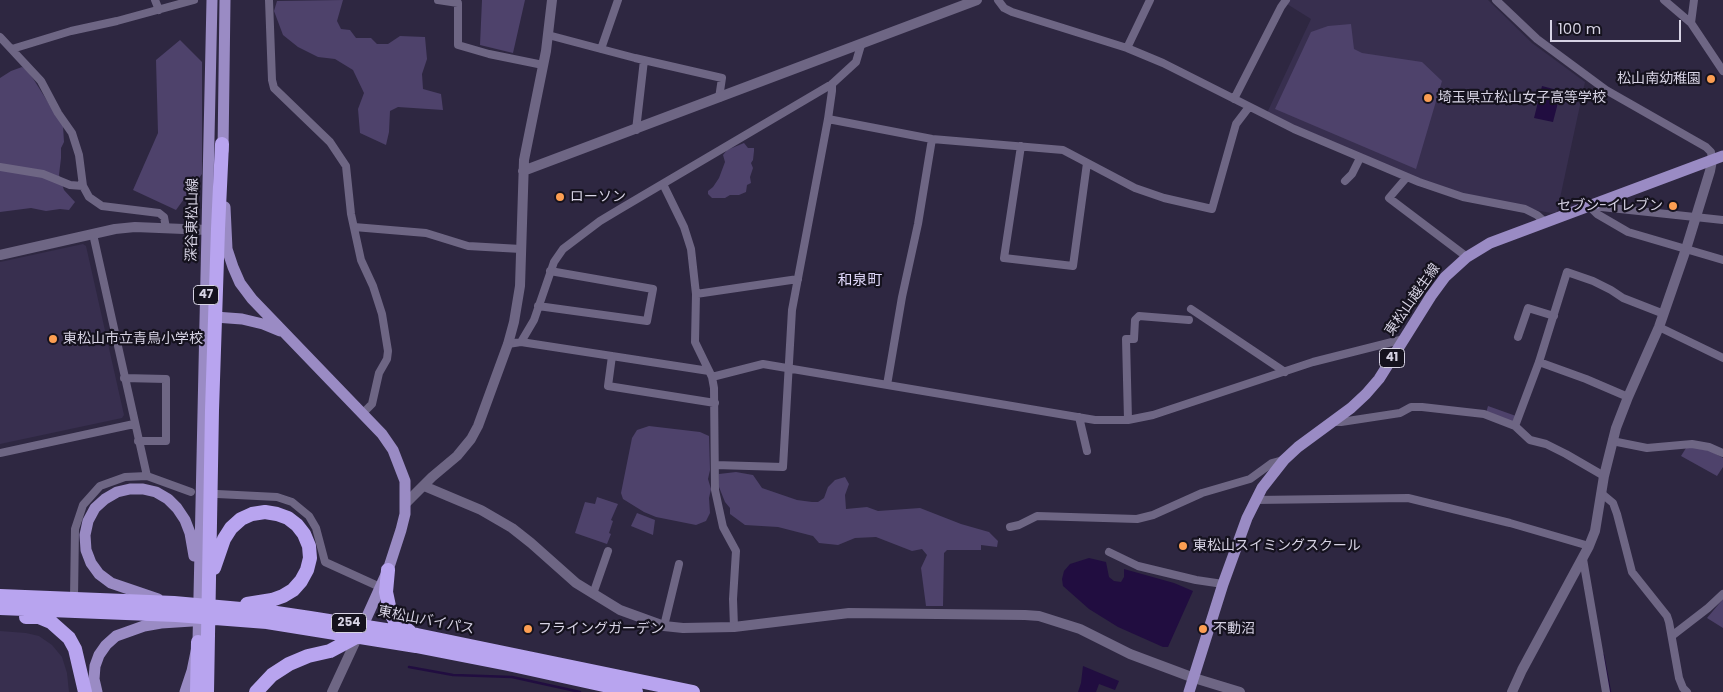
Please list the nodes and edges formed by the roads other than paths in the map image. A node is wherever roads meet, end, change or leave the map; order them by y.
1 (155, 0) edge
2 (194, 0) edge
3 (212, 0) edge
4 (225, 0) edge
5 (269, 0) edge
6 (438, 0) edge
7 (552, 0) edge
8 (618, 0) edge
9 (951, 0) edge
10 (977, 0) edge
11 (998, 0) edge
12 (1150, 0) edge
13 (1286, 0) edge
14 (1496, 0) edge
15 (1664, 0) edge
16 (1694, 0) edge
17 (960, 7) junction
18 (158, 10) junction
19 (1691, 23) junction
20 (548, 35) junction
21 (0, 36) edge
22 (861, 45) junction
23 (1127, 48) junction
24 (12, 49) junction
25 (601, 49) junction
26 (644, 60) junction
27 (543, 65) junction
28 (1723, 71) edge
29 (832, 84) junction
30 (719, 98) junction
31 (1234, 99) junction
32 (1249, 107) junction
33 (828, 119) junction
34 (636, 130) junction
35 (932, 139) junction
36 (222, 144) junction
37 (1021, 146) junction
38 (1723, 156) edge
39 (1360, 158) junction
40 (1712, 160) junction
41 (1087, 163) junction
42 (0, 167) edge
43 (523, 171) junction
44 (1407, 177) junction
45 (1345, 181) dead end
46 (663, 184) junction
47 (82, 186) junction
48 (1588, 205) junction
49 (1695, 218) junction
50 (1723, 220) edge
51 (1545, 222) junction
52 (354, 227) junction
53 (166, 228) junction
54 (208, 230) junction
55 (93, 234) junction
56 (1686, 248) junction
57 (521, 249) junction
58 (0, 255) edge
59 (1467, 257) junction
60 (1723, 260) edge
61 (550, 272) junction
62 (798, 279) junction
63 (696, 294) junction
64 (538, 306) junction
65 (1191, 309) dead end
66 (1664, 314) junction
67 (1554, 316) junction
68 (215, 317) junction
69 (1189, 320) dead end
70 (1659, 326) junction
71 (286, 334) junction
72 (1518, 337) dead end
73 (1404, 339) junction
74 (521, 342) junction
75 (508, 344) junction
76 (612, 356) junction
77 (1723, 358) edge
78 (1539, 362) junction
79 (789, 369) junction
80 (1285, 372) junction
81 (710, 374) junction
82 (124, 378) junction
83 (886, 385) junction
84 (1628, 397) junction
85 (715, 403) junction
86 (364, 413) junction
87 (1079, 417) junction
88 (1128, 420) junction
89 (1332, 422) junction
90 (134, 424) junction
91 (1515, 426) junction
92 (138, 440) junction
93 (1612, 441) junction
94 (1087, 451) dead end
95 (0, 453) edge
96 (1723, 453) edge
97 (1284, 460) junction
98 (715, 465) junction
99 (147, 476) junction
100 (1604, 476) junction
101 (424, 486) junction
102 (191, 492) dead end
103 (1601, 493) junction
104 (217, 494) dead end
105 (1255, 500) junction
106 (405, 504) junction
107 (1010, 527) dead end
108 (1589, 546) junction
109 (608, 551) dead end
110 (1109, 552) dead end
111 (1583, 559) junction
112 (679, 564) dead end
113 (388, 570) junction
114 (1223, 584) junction
115 (380, 587) junction
116 (204, 591) junction
117 (593, 594) junction
118 (1723, 594) edge
119 (0, 596) edge
120 (74, 598) junction
121 (174, 603) junction
122 (219, 607) junction
123 (0, 608) edge
124 (0, 615) edge
125 (229, 618) junction
126 (664, 626) junction
127 (734, 627) junction
128 (360, 631) junction
129 (1673, 634) junction
130 (417, 635) junction
131 (203, 641) junction
132 (1194, 678) junction
133 (85, 692) edge
134 (97, 692) edge
135 (185, 692) edge
136 (197, 692) edge
137 (207, 692) edge
138 (256, 692) edge
139 (332, 692) edge
140 (636, 692) edge
141 (692, 692) edge
142 (1189, 692) edge
143 (1240, 692) edge
144 (1512, 692) edge
145 (1606, 692) edge
146 (1687, 692) edge

1 - 18 street
2 - 18 street
3 - 54 main road, 深谷東松山線 / 47
4 - 36 main road, 47
5 - 52 street
6 - 27 street
7 - 20 street
8 - 25 street
9 - 17 street
10 - 17 street
11 - 23 street
12 - 23 street
13 - 31 street
14 - 40 street
15 - 19 street
16 - 19 street
17 - 22 street
18 - 24 street
19 - 28 street
20 - 25 street
20 - 27 street
21 - 24 street
22 - 29 street
22 - 30 street
23 - 31 street
24 - 47 street
25 - 26 street
26 - 30 street
26 - 34 street
27 - 43 street
29 - 33 street
29 - 46 street
30 - 34 street
31 - 32 street
32 - 39 street
32 - 41 street
33 - 35 street
33 - 62 street
34 - 43 street
35 - 37 street
35 - 83 street
36 - 68 highway
36 - 71 main road, 47
37 - 41 street
37 - 41 street
38 - 40 main road, 東松山越生線 / 41
39 - 44 street
39 - 45 street
40 - 48 main road, 東松山越生線 / 41
40 - 49 street
42 - 47 street
43 - 57 street
44 - 51 street
44 - 59 street
46 - 61 street
46 - 63 street
47 - 53 street
48 - 49 street
48 - 51 main road, 東松山越生線 / 41
48 - 56 street
49 - 50 street
49 - 56 street
51 - 59 main road, 東松山越生線 / 41
52 - 57 street
52 - 86 street
53 - 54 street
53 - 55 street
54 - 116 main road, 深谷東松山線 / 47
55 - 58 street
55 - 82 street
56 - 60 street
56 - 66 street
57 - 75 street
59 - 73 main road, 東松山越生線 / 41
61 - 64 street
61 - 64 street
62 - 63 street
62 - 79 street
63 - 81 street
64 - 74 street
65 - 80 street
66 - 67 street
66 - 70 street
67 - 72 street
67 - 78 street
68 - 71 main road, 47
68 - 116 highway
69 - 88 street
70 - 77 street
70 - 84 street
71 - 86 main road, 47
73 - 80 street
73 - 89 main road, 東松山越生線 / 41
74 - 75 street
74 - 76 street
75 - 101 street
76 - 81 street
76 - 85 street
78 - 84 street
78 - 91 street
79 - 81 street
79 - 83 street
79 - 98 street
80 - 88 street
81 - 85 street
82 - 90 street
82 - 92 street
83 - 87 street
84 - 93 street
85 - 98 street
86 - 106 main road, 47
87 - 88 street
87 - 94 street
89 - 91 street
89 - 97 main road, 東松山越生線 / 41
90 - 92 street
90 - 95 street
91 - 100 street
92 - 99 street
93 - 96 street
93 - 100 street
97 - 105 main road, 東松山越生線 / 41
97 - 107 street
98 - 127 street
99 - 102 street
99 - 120 street
100 - 103 street
101 - 106 street
101 - 117 street
103 - 108 street
103 - 129 street
104 - 115 street
105 - 108 street
105 - 114 main road, 東松山越生線 / 41
106 - 113 main road, 47
108 - 111 street
109 - 117 street
110 - 114 street
111 - 144 street
111 - 145 street
112 - 126 street
113 - 115 main road, 47
113 - 130 highway
114 - 132 main road, 東松山越生線 / 41
115 - 128 main road, 47
116 - 121 main road
116 - 122 highway
116 - 131 highway
117 - 126 street
118 - 129 street
119 - 120 highway, 東松山バイパス / 254
120 - 121 highway, 東松山バイパス / 254
121 - 122 highway, 東松山バイパス / 254
122 - 128 highway, 東松山バイパス / 254
123 - 125 highway, 東松山バイパス / 254
124 - 133 highway
125 - 128 highway, 東松山バイパス / 254
125 - 134 main road
126 - 127 street
127 - 132 street
128 - 130 highway, 東松山バイパス / 254
128 - 138 highway
128 - 139 street
128 - 140 highway, 東松山バイパス / 254
129 - 146 street
130 - 141 highway, 東松山バイパス / 254
131 - 135 main road
131 - 136 highway
131 - 137 highway
132 - 142 main road, 東松山越生線 / 41
132 - 143 street

